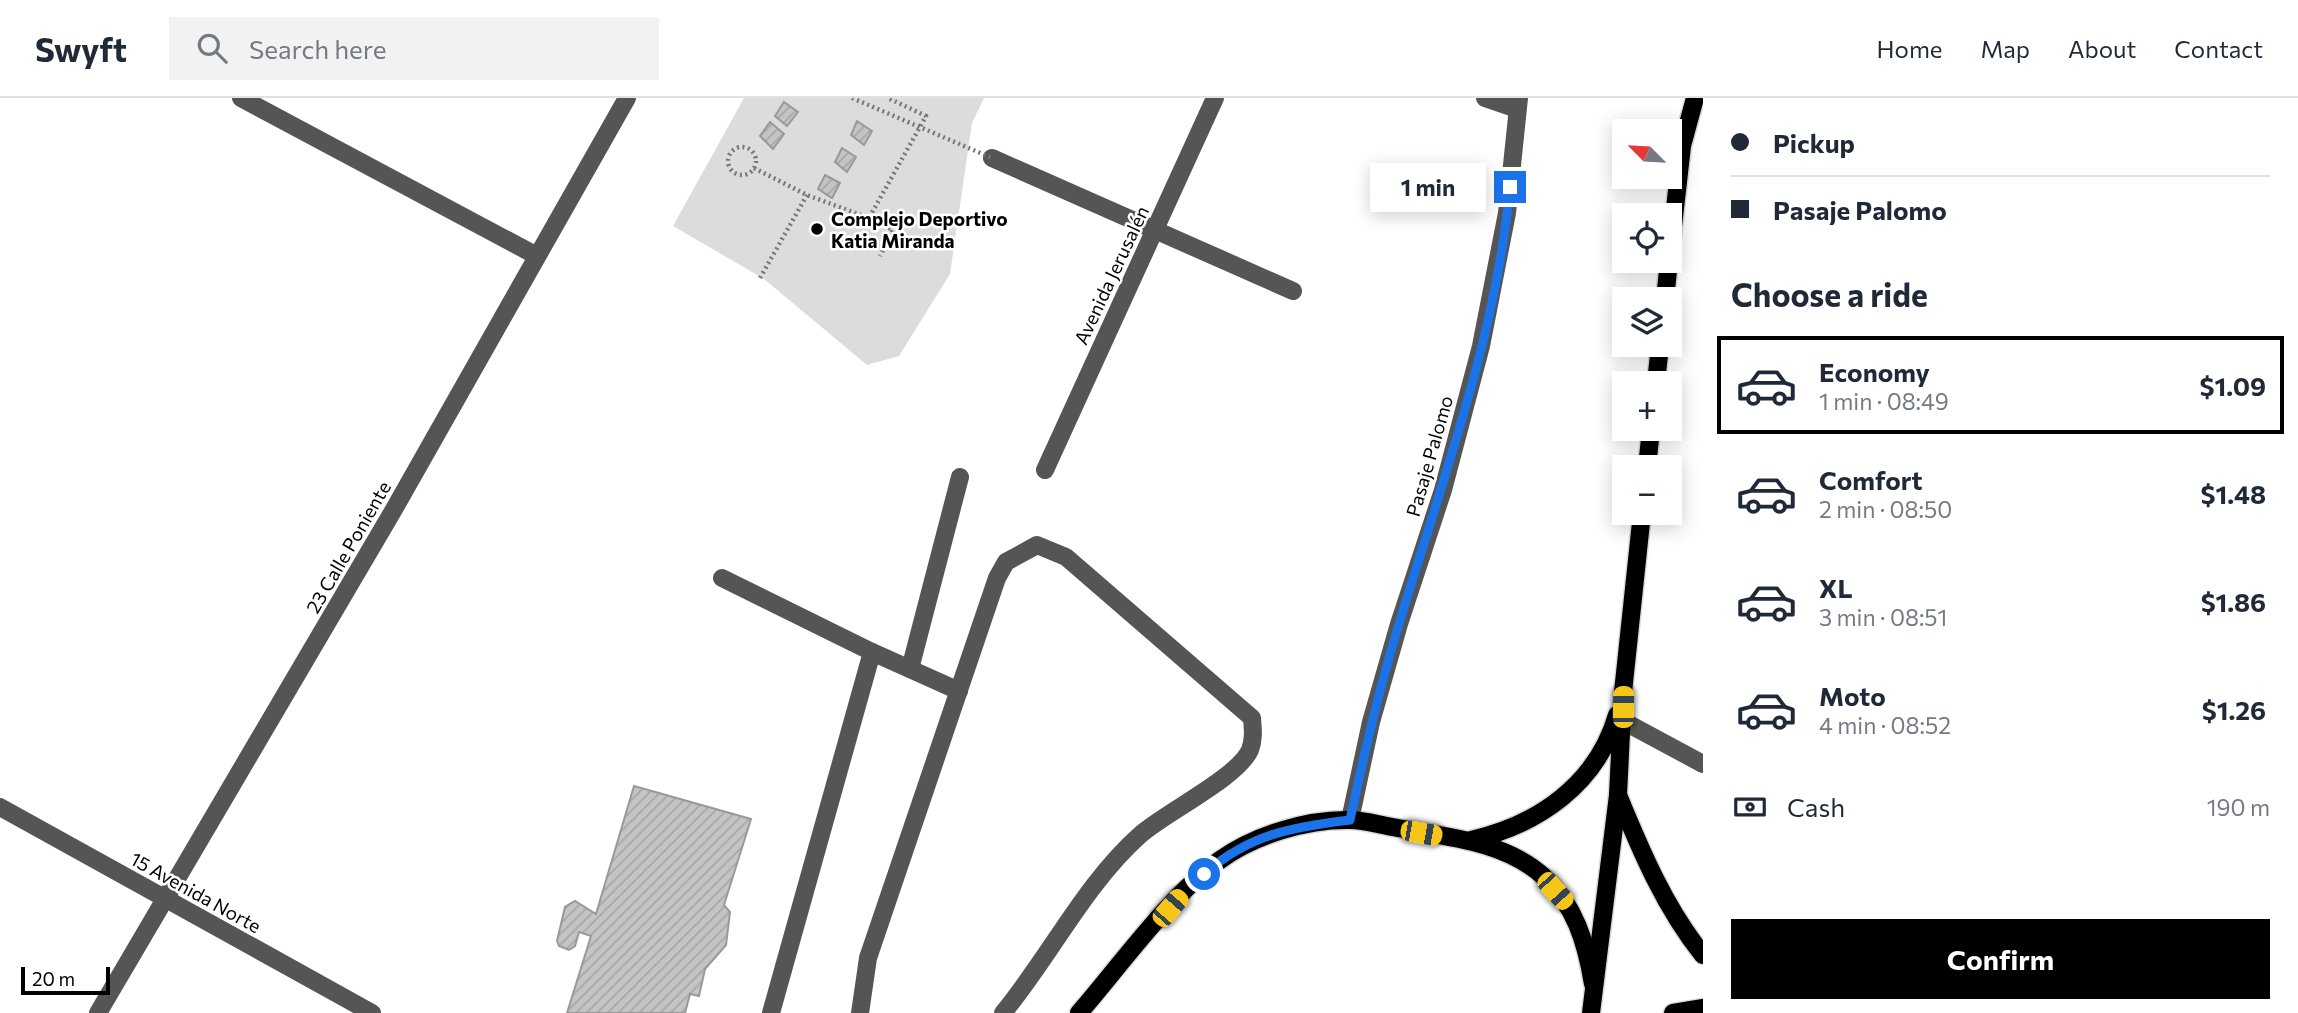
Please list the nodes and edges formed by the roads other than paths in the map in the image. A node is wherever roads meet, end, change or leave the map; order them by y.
1 (242, 98) edge
2 (628, 98) edge
3 (1215, 98) edge
4 (1485, 98) edge
5 (1695, 98) edge
6 (1518, 104) edge
7 (992, 158) road end
8 (1676, 203) edge
9 (1155, 230) junction
10 (537, 256) junction
11 (1293, 291) dead end
12 (1045, 470) dead end
13 (960, 477) dead end
14 (1641, 525) edge
15 (722, 578) dead end
16 (872, 652) junction
17 (909, 669) junction
18 (959, 691) junction
19 (1623, 692) junction
20 (1623, 721) junction
21 (1703, 765) edge
22 (1618, 795) junction
23 (0, 807) edge
24 (1350, 820) junction
25 (1468, 841) junction
26 (167, 900) junction
27 (1703, 955) edge
28 (1593, 984) junction
29 (1703, 1007) edge
30 (98, 1013) edge
31 (372, 1013) edge
32 (771, 1013) edge
33 (860, 1013) edge
34 (1003, 1013) edge
35 (1079, 1013) edge
36 (1591, 1013) edge
37 (1673, 1013) edge

1 - 10 street
2 - 10 street, 23 Calle Poniente
3 - 9 street, Avenida Jerusalén
4 - 6 street
5 - 8 main road
6 - 24 street, Pasaje Palomo
7 - 9 street
9 - 11 street
9 - 12 street, Avenida Jerusalén
10 - 26 street, 23 Calle Poniente
13 - 17 street
14 - 19 main road
15 - 16 street
16 - 17 street
16 - 32 street
17 - 18 street
18 - 33 street
18 - 34 street
19 - 20 main road
19 - 25 main road
20 - 21 street
20 - 22 main road
22 - 27 main road
22 - 28 main road
23 - 26 street, 15 Avenida Norte
24 - 25 main road
24 - 35 main road
25 - 28 main road
26 - 30 street, 23 Calle Poniente
26 - 31 street, 15 Avenida Norte
28 - 36 main road
29 - 37 main road

